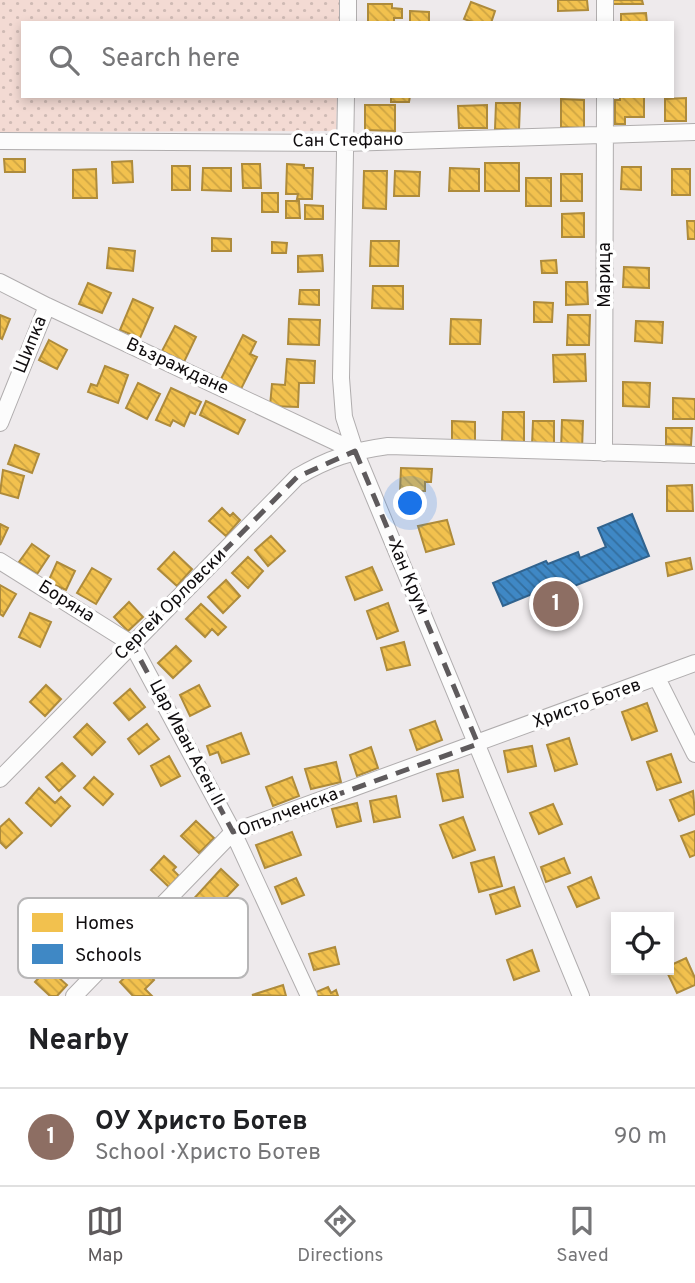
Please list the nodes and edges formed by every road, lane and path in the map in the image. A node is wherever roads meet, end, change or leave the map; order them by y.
1 (348, 0) edge
2 (605, 0) edge
3 (348, 21) edge
4 (605, 21) edge
5 (346, 98) edge
6 (605, 98) edge
7 (695, 132) edge
8 (605, 134) junction
9 (0, 141) edge
10 (345, 143) junction
11 (0, 282) edge
12 (47, 306) junction
13 (0, 423) edge
14 (355, 451) junction
15 (604, 453) junction
16 (695, 455) edge
17 (0, 561) edge
18 (132, 644) junction
19 (695, 663) edge
20 (657, 678) junction
21 (478, 744) junction
22 (695, 754) edge
23 (0, 779) edge
24 (233, 832) junction
25 (169, 898) edge
26 (91, 978) edge
27 (74, 996) edge
28 (309, 996) edge
29 (581, 996) edge

1 - 3 street
2 - 4 street
5 - 10 street, Хан Крум
6 - 8 street, Марица
7 - 8 street, Сан Стефано
8 - 10 street, Сан Стефано
8 - 15 street, Марица
9 - 10 street, Сан Стефано
10 - 14 street, Хан Крум
11 - 12 street, Възраждане
12 - 13 street, Шипка
12 - 14 street, Възраждане
14 - 15 street, Сергей Орловски
14 - 18 street, Сергей Орловски
14 - 21 street, Хан Крум
15 - 16 street, Сергей Орловски
17 - 18 street, Боряна
18 - 23 street, Сергей Орловски
18 - 24 street, Цар Иван Асен II
19 - 20 street, Христо Ботев
20 - 21 street, Христо Ботев
20 - 22 street
21 - 24 street, Опълченска
21 - 29 street, Хан Крум
24 - 25 street, Опълченска
24 - 28 street, Цар Иван Асен II
26 - 27 street, Опълченска

